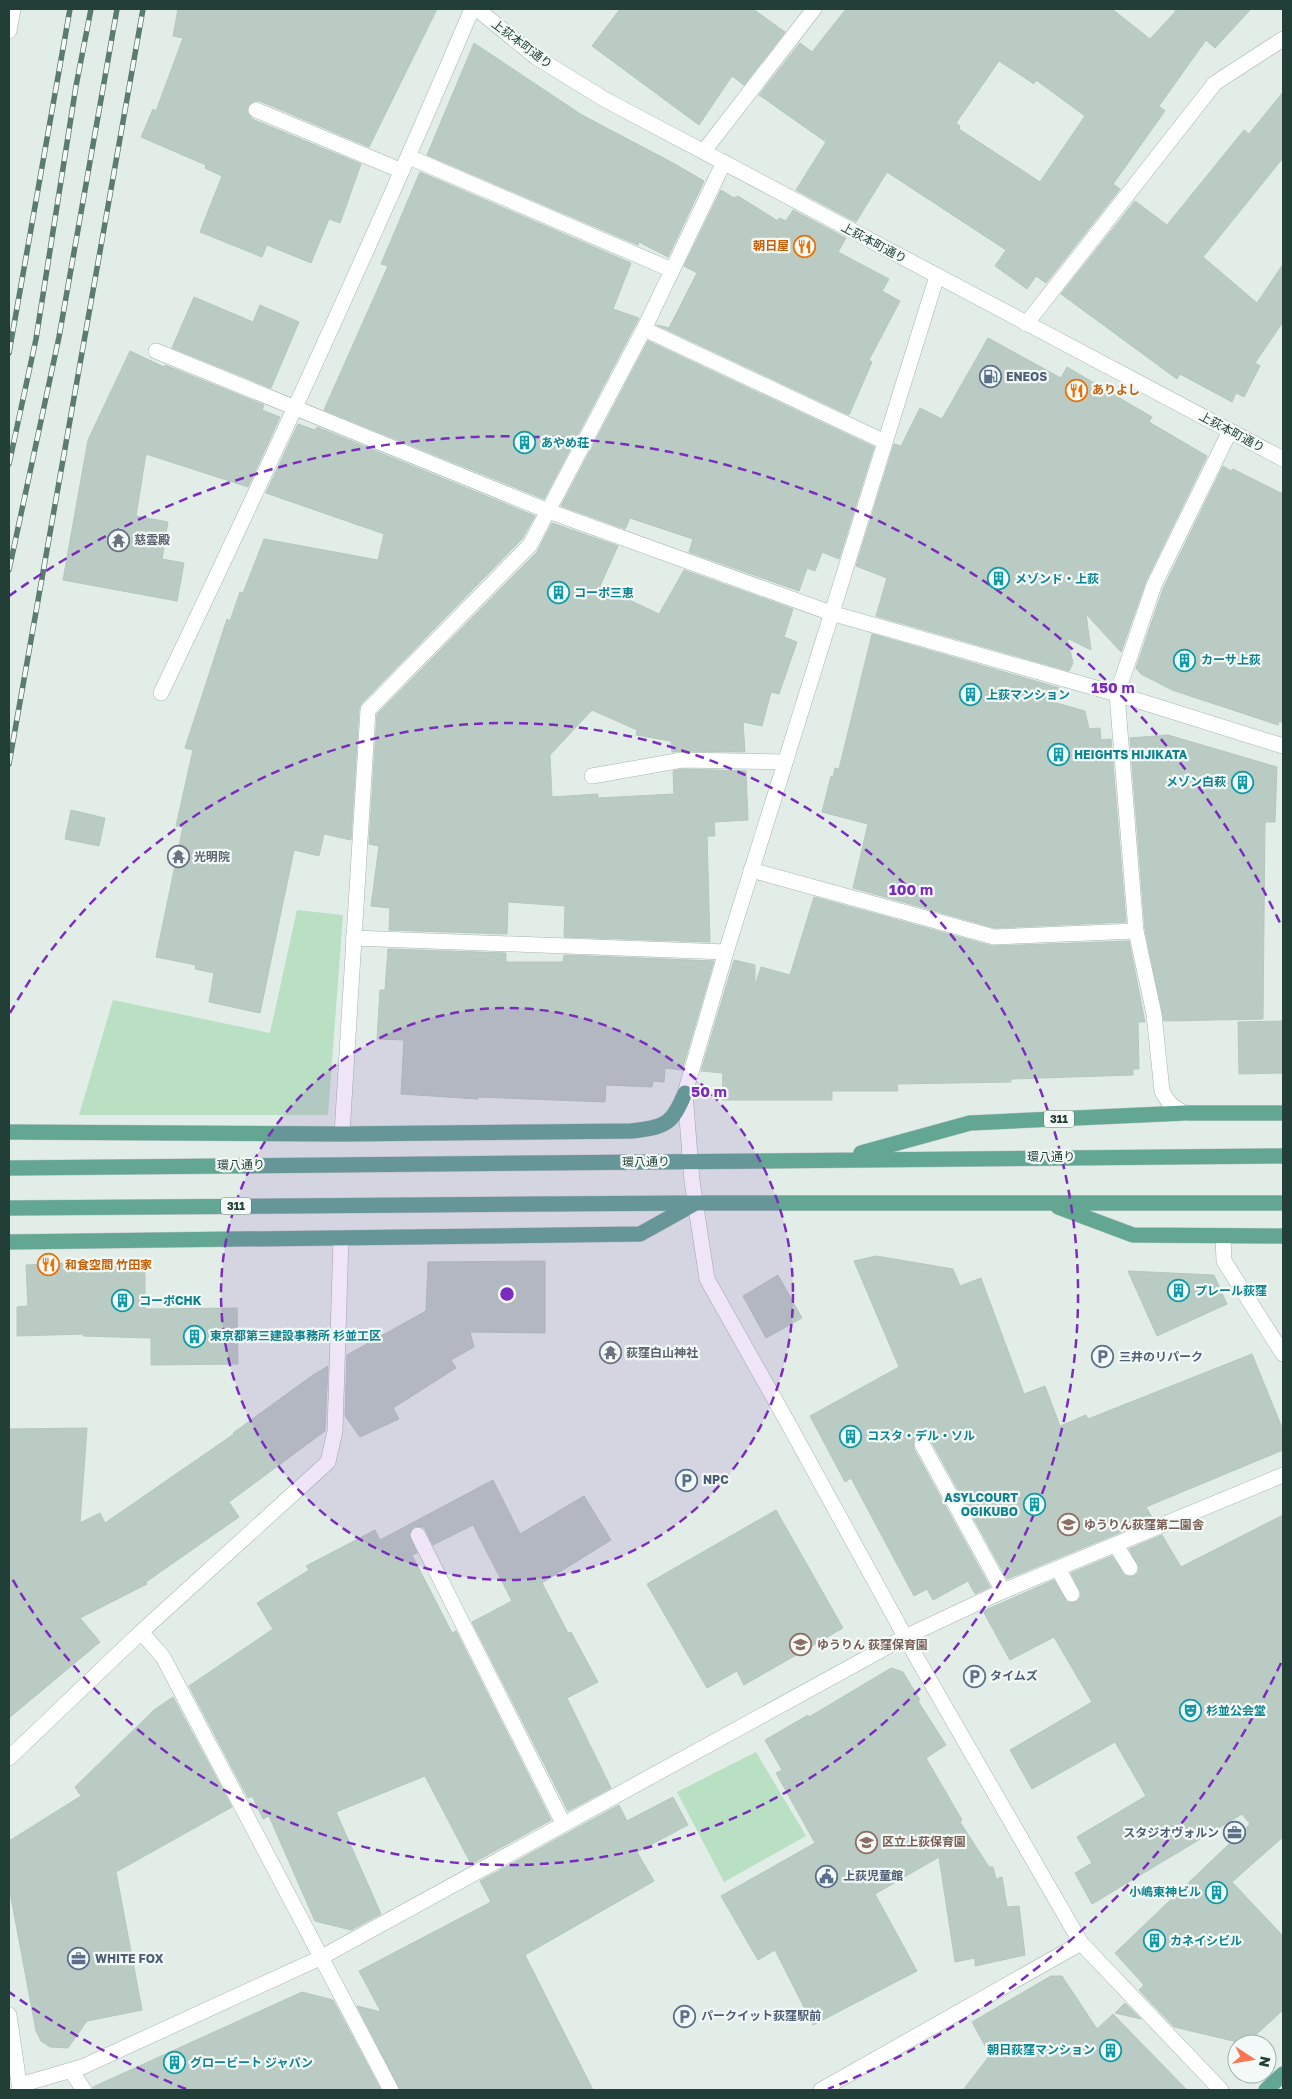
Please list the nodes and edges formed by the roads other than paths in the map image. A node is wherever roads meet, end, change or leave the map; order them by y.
1 (13, 9) edge
2 (472, 9) edge
3 (477, 9) edge
4 (814, 9) edge
5 (9, 31) edge
6 (1283, 39) edge
7 (256, 110) dead end
8 (704, 151) junction
9 (409, 156) junction
10 (724, 162) junction
11 (402, 171) junction
12 (672, 270) junction
13 (937, 276) junction
14 (1026, 324) junction
15 (644, 329) junction
16 (156, 350) dead end
17 (294, 408) junction
18 (1230, 431) junction
19 (884, 442) junction
20 (1283, 459) edge
21 (548, 511) junction
22 (832, 613) junction
23 (161, 693) dead end
24 (1117, 694) junction
25 (1283, 746) edge
26 (785, 762) junction
27 (592, 776) dead end
28 (751, 870) junction
29 (1136, 930) junction
30 (354, 938) junction
31 (726, 952) junction
32 (685, 1093) junction
33 (1185, 1113) junction
34 (1283, 1113) edge
35 (9, 1132) edge
36 (342, 1134) junction
37 (1283, 1156) edge
38 (840, 1159) junction
39 (691, 1161) junction
40 (9, 1168) edge
41 (695, 1203) junction
42 (1283, 1203) edge
43 (1049, 1204) junction
44 (9, 1208) edge
45 (1222, 1236) junction
46 (1283, 1236) edge
47 (341, 1238) junction
48 (9, 1242) edge
49 (1283, 1354) edge
50 (922, 1444) dead end
51 (1283, 1475) edge
52 (418, 1535) dead end
53 (1116, 1545) junction
54 (1130, 1568) dead end
55 (1058, 1569) junction
56 (1003, 1591) junction
57 (1072, 1594) dead end
58 (141, 1632) junction
59 (905, 1637) junction
60 (9, 1758) edge
61 (563, 1823) junction
62 (1081, 1943) junction
63 (320, 1958) junction
64 (9, 2015) edge
65 (71, 2071) junction
66 (1283, 2074) edge
67 (20, 2088) edge
68 (84, 2090) edge
69 (391, 2090) edge
70 (821, 2090) edge
71 (1221, 2090) edge
72 (1266, 2090) edge

1 - 5 street
2 - 9 street
3 - 8 street, 上荻本町通り
4 - 8 street
6 - 14 street
7 - 11 street
8 - 10 street, 上荻本町通り
9 - 11 street
9 - 12 street
10 - 12 street
10 - 13 street, 上荻本町通り
11 - 17 street
12 - 15 street
13 - 14 street, 上荻本町通り
13 - 19 street
14 - 18 street, 上荻本町通り
15 - 19 street
15 - 21 street
16 - 17 street
17 - 21 street
17 - 23 street
18 - 20 street, 上荻本町通り
18 - 24 street
19 - 22 street
21 - 22 street
21 - 30 street
22 - 24 street
22 - 26 street
24 - 25 street
24 - 29 street
26 - 27 street
26 - 28 street
28 - 29 street
28 - 31 street
29 - 33 street
30 - 31 street
30 - 36 street
31 - 32 street
32 - 36 main road
32 - 39 street
33 - 34 main road, 311
33 - 38 main road, 311
35 - 36 main road
37 - 38 main road, 環八通り / 311
38 - 39 main road, 環八通り / 311
39 - 40 main road, 環八通り / 311
39 - 41 street
41 - 43 main road, 311
41 - 44 main road, 311
41 - 47 main road
41 - 59 street
42 - 43 main road, 311
43 - 45 main road, 311
45 - 46 main road, 311
45 - 49 street
47 - 48 main road
47 - 58 street
50 - 56 street
51 - 53 street
52 - 61 street
53 - 54 street
53 - 55 street
55 - 56 street
55 - 57 street
56 - 59 street
58 - 60 street
58 - 63 street
59 - 61 street
59 - 62 street
61 - 63 street
62 - 70 street
62 - 71 street
63 - 65 street
63 - 69 street
64 - 67 street
65 - 67 street
65 - 68 street
66 - 72 main road

